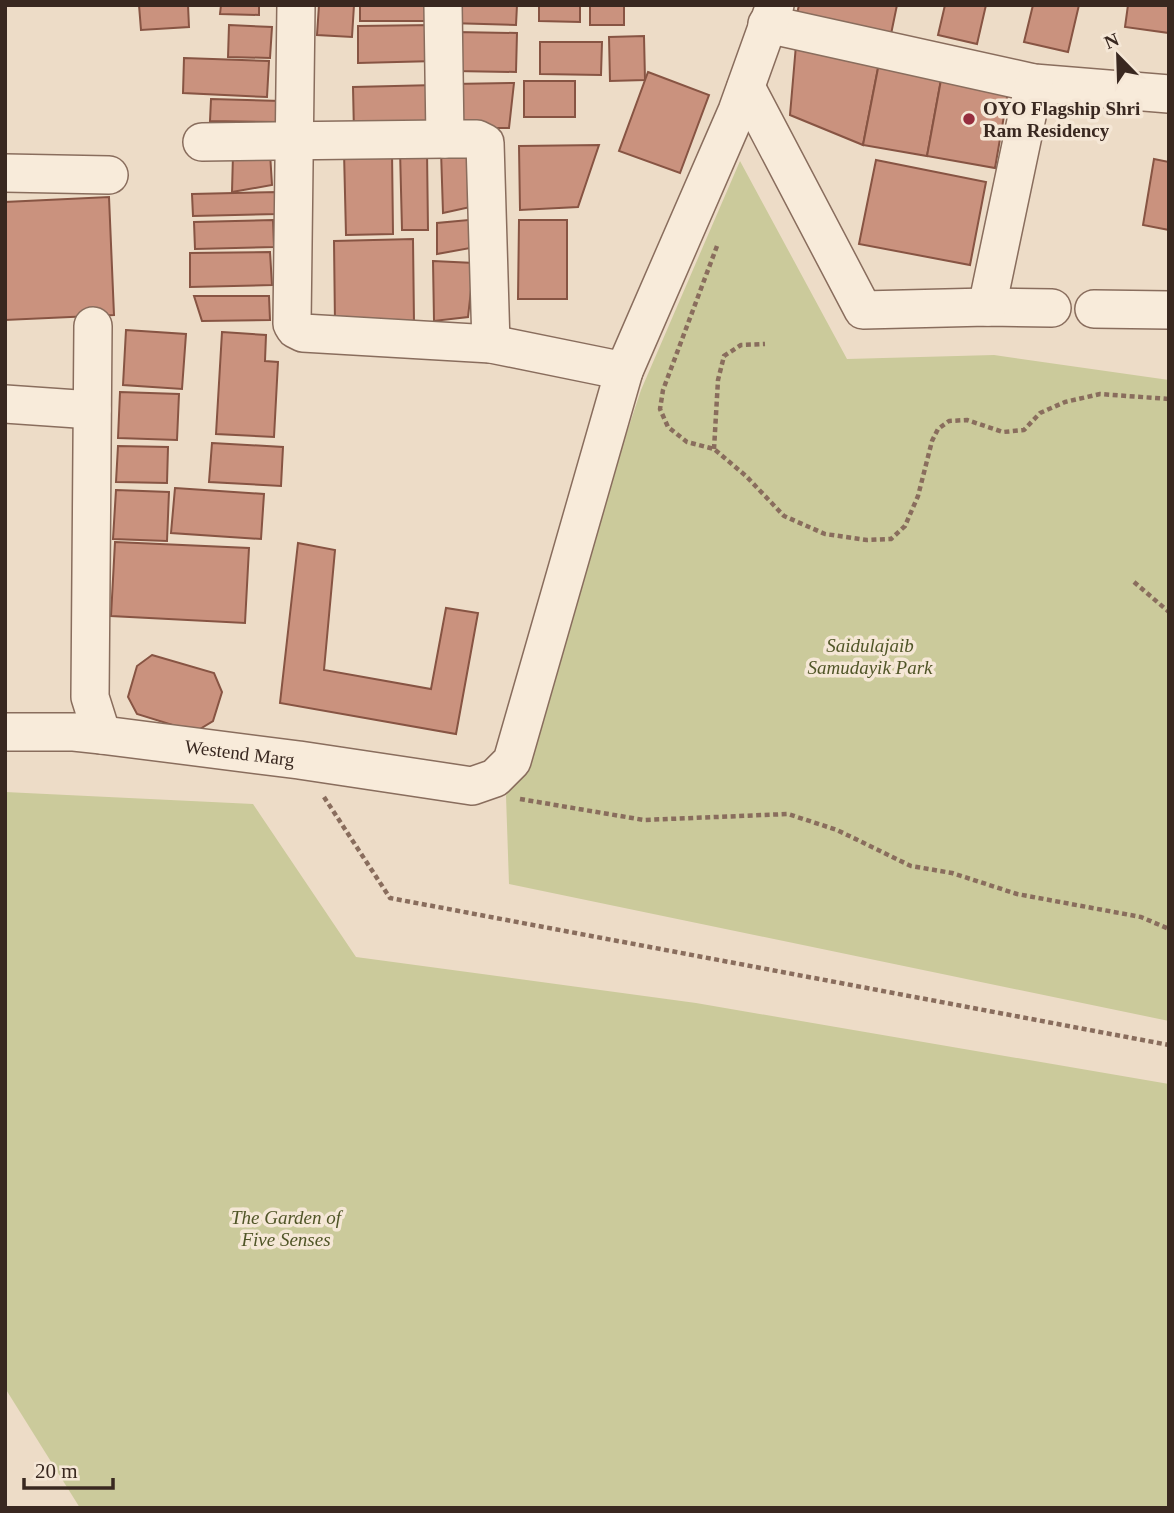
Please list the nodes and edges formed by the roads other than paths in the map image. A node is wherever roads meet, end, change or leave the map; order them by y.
1 (296, 5) edge
2 (443, 5) edge
3 (771, 15) edge
4 (1034, 83) junction
5 (746, 87) junction
6 (1169, 94) edge
7 (445, 139) junction
8 (202, 142) dead end
9 (293, 142) junction
10 (5, 173) edge
11 (108, 175) dead end
12 (987, 307) junction
13 (1052, 308) dead end
14 (1094, 309) dead end
15 (1169, 310) edge
16 (93, 326) dead end
17 (491, 344) junction
18 (624, 371) junction
19 (5, 404) edge
20 (92, 410) junction
21 (5, 732) edge
22 (102, 735) junction

1 - 9 street
2 - 7 street
3 - 4 street
3 - 5 street
4 - 6 street
4 - 12 street
5 - 12 street
5 - 18 street
7 - 9 street
7 - 17 street
8 - 9 street
9 - 17 street
10 - 11 street
12 - 13 street
14 - 15 street
16 - 20 street
17 - 18 street
18 - 22 street, Westend Marg
19 - 20 street
20 - 22 street
21 - 22 street, Westend Marg

